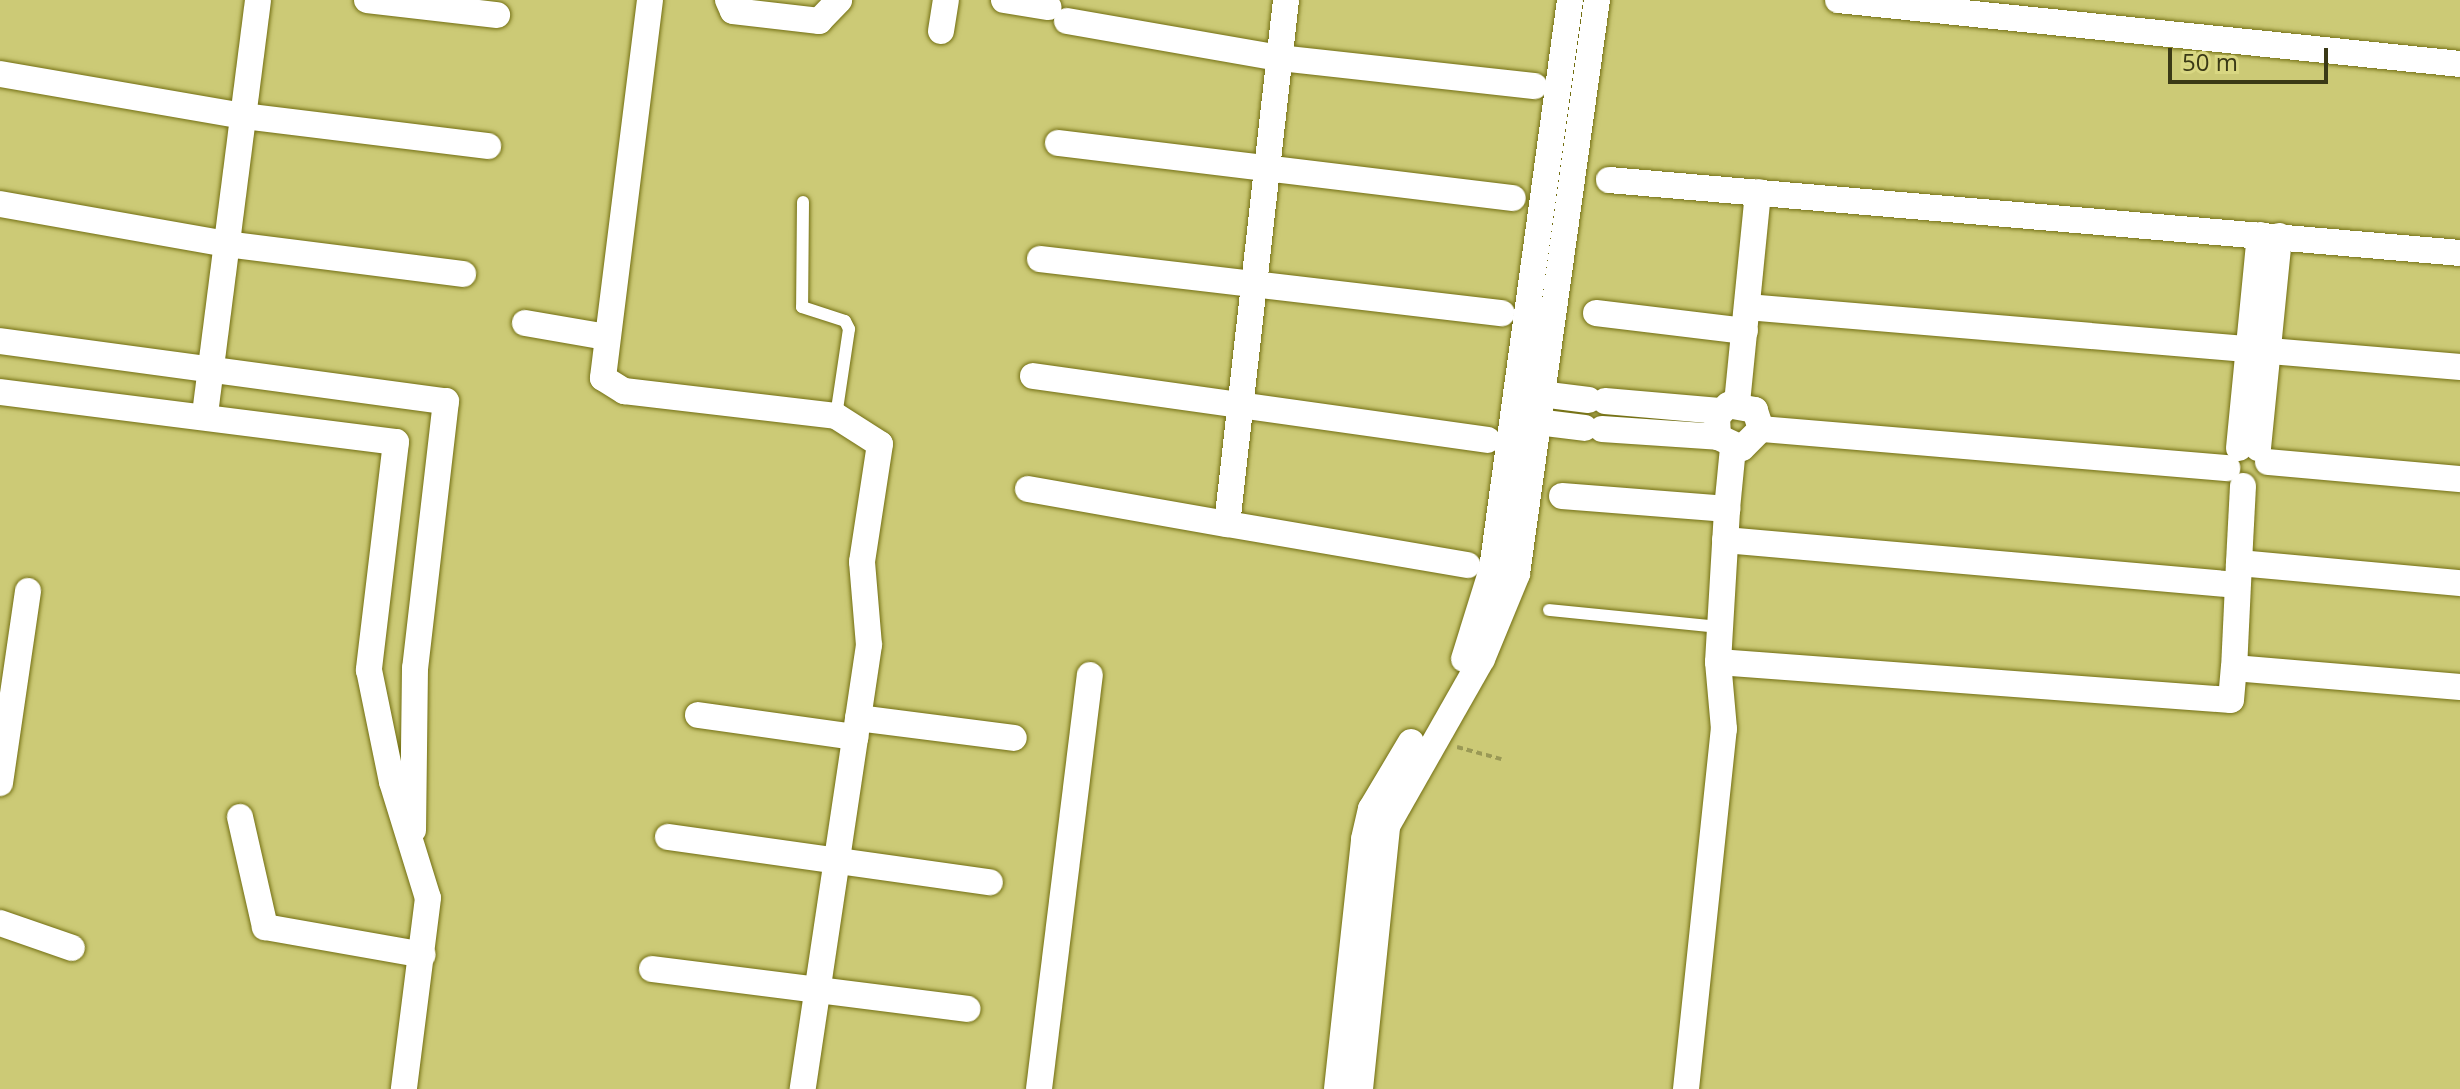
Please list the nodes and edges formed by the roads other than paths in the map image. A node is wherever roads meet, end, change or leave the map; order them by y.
1 (258, 0) edge
2 (367, 0) edge
3 (650, 0) edge
4 (728, 0) edge
5 (839, 0) edge
6 (946, 0) edge
7 (1004, 0) edge
8 (1286, 0) edge
9 (1570, 0) edge
10 (1597, 0) edge
11 (1838, 0) edge
12 (497, 15) dead end
13 (941, 31) dead end
14 (1280, 58) junction
15 (2460, 64) edge
16 (0, 74) edge
17 (1534, 86) dead end
18 (243, 116) junction
19 (1058, 143) dead end
20 (488, 146) dead end
21 (1268, 170) junction
22 (1609, 180) dead end
23 (1758, 192) junction
24 (1513, 198) dead end
25 (803, 202) dead end
26 (0, 204) edge
27 (2269, 236) junction
28 (226, 244) junction
29 (2460, 253) edge
30 (1040, 259) dead end
31 (463, 274) dead end
32 (1255, 288) junction
33 (1502, 313) dead end
34 (1596, 313) dead end
35 (1746, 319) junction
36 (525, 323) dead end
37 (606, 337) junction
38 (0, 341) edge
39 (2258, 348) junction
40 (2460, 367) edge
41 (211, 369) junction
42 (1033, 376) dead end
43 (0, 392) edge
44 (1530, 393) junction
45 (1242, 406) junction
46 (205, 414) junction
47 (836, 416) junction
48 (1526, 421) junction
49 (1727, 425) junction
50 (1761, 429) junction
51 (1488, 440) dead end
52 (2247, 462) junction
53 (2460, 479) edge
54 (1028, 489) dead end
55 (1562, 496) dead end
56 (1727, 509) junction
57 (1227, 524) junction
58 (1725, 540) junction
59 (1491, 569) junction
60 (2238, 574) junction
61 (2460, 583) edge
62 (28, 591) dead end
63 (1549, 610) dead end
64 (1718, 627) junction
65 (1718, 662) junction
66 (2234, 668) junction
67 (1090, 675) dead end
68 (2460, 687) edge
69 (1449, 702) junction
70 (698, 715) dead end
71 (856, 728) junction
72 (1014, 738) dead end
73 (0, 783) edge
74 (240, 817) dead end
75 (668, 837) dead end
76 (412, 838) junction
77 (835, 861) junction
78 (990, 882) dead end
79 (0, 923) edge
80 (72, 948) dead end
81 (423, 955) junction
82 (652, 969) dead end
83 (817, 991) junction
84 (967, 1009) dead end
85 (404, 1089) edge
86 (803, 1089) edge
87 (1039, 1089) edge
88 (1337, 1089) edge
89 (1360, 1089) edge
90 (1686, 1089) edge

1 - 18 street
2 - 12 street
3 - 37 street
4 - 5 street
6 - 13 street
7 - 14 street
8 - 14 street
9 - 44 street
10 - 44 street
11 - 15 street
14 - 17 street
14 - 21 street
16 - 18 street
18 - 20 street
18 - 28 street
19 - 21 street
21 - 24 street
21 - 32 street
22 - 23 street
23 - 27 street
23 - 35 street
25 - 47 lane
26 - 28 street
27 - 29 street
27 - 39 street
28 - 31 street
28 - 41 street
30 - 32 street
32 - 33 street
32 - 45 street
34 - 35 street
35 - 39 street
35 - 49 street
36 - 37 street
37 - 47 street
38 - 41 street
39 - 40 street
39 - 52 street
41 - 46 street
41 - 76 street
42 - 45 street
43 - 46 street
44 - 48 street
44 - 49 street
45 - 51 street
45 - 57 street
46 - 76 street
47 - 71 street
48 - 49 street
48 - 59 street
49 - 50 street
49 - 50 street
49 - 56 street
50 - 52 street
52 - 53 street
52 - 60 street
54 - 57 street
55 - 56 street
56 - 58 street
57 - 59 street
58 - 60 street
58 - 64 street
59 - 69 street
60 - 61 street
60 - 66 street
62 - 73 street
63 - 64 lane
64 - 65 street
65 - 66 street
65 - 90 street
66 - 68 street
67 - 87 street
69 - 88 street
69 - 89 street
70 - 71 street
71 - 72 street
71 - 77 street
74 - 81 street
75 - 77 street
76 - 81 street
77 - 78 street
77 - 83 street
79 - 80 street
81 - 85 street
82 - 83 street
83 - 84 street
83 - 86 street

